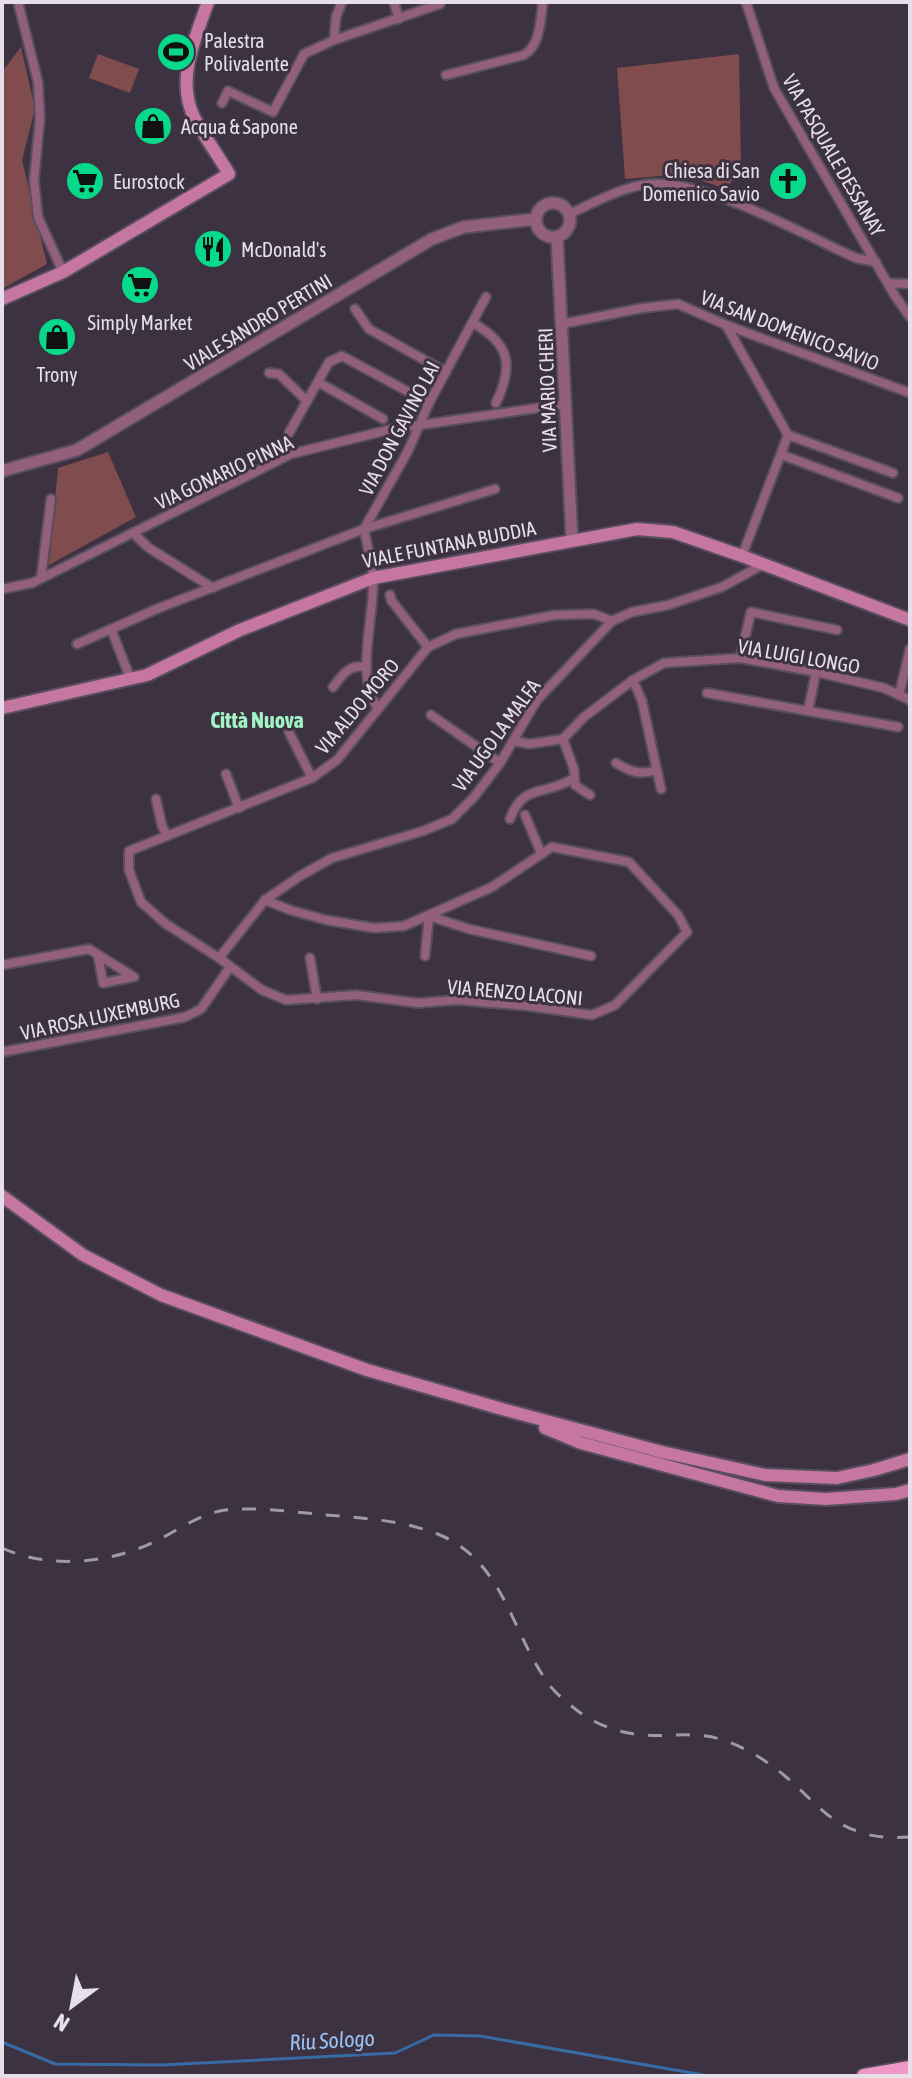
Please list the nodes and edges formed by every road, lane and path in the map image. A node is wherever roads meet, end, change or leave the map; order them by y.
1 (18, 2) edge
2 (208, 2) edge
3 (342, 2) edge
4 (394, 2) edge
5 (543, 2) edge
6 (746, 2) edge
7 (440, 4) edge
8 (399, 19) junction
9 (334, 40) junction
10 (446, 75) dead end
11 (222, 103) dead end
12 (569, 214) junction
13 (536, 219) junction
14 (557, 237) junction
15 (876, 262) junction
16 (63, 272) junction
17 (888, 283) junction
18 (910, 284) edge
19 (486, 297) dead end
20 (2, 299) edge
21 (355, 309) dead end
22 (910, 317) edge
23 (473, 323) junction
24 (562, 324) junction
25 (726, 325) junction
26 (446, 372) junction
27 (269, 373) dead end
28 (318, 382) junction
29 (910, 393) edge
30 (307, 401) junction
31 (429, 403) junction
32 (496, 403) dead end
33 (565, 404) junction
34 (383, 419) dead end
35 (418, 425) junction
36 (289, 433) dead end
37 (788, 435) junction
38 (782, 455) junction
39 (2, 471) edge
40 (893, 473) dead end
41 (495, 489) dead end
42 (898, 498) dead end
43 (51, 499) dead end
44 (364, 529) junction
45 (133, 533) junction
46 (572, 540) junction
47 (742, 556) junction
48 (764, 564) junction
49 (41, 578) junction
50 (373, 578) junction
51 (213, 588) junction
52 (2, 589) edge
53 (390, 595) dead end
54 (910, 620) edge
55 (612, 621) junction
56 (111, 629) junction
57 (837, 630) dead end
58 (77, 644) dead end
59 (428, 647) junction
60 (910, 649) edge
61 (740, 658) junction
62 (366, 667) junction
63 (816, 672) junction
64 (131, 680) junction
65 (633, 680) junction
66 (333, 687) dead end
67 (707, 693) dead end
68 (899, 695) junction
69 (910, 700) edge
70 (2, 708) edge
71 (378, 708) junction
72 (808, 711) junction
73 (431, 715) dead end
74 (898, 727) dead end
75 (289, 732) dead end
76 (563, 739) junction
77 (514, 741) junction
78 (500, 763) junction
79 (616, 763) dead end
80 (657, 770) junction
81 (226, 774) dead end
82 (312, 778) junction
83 (574, 778) junction
84 (661, 789) dead end
85 (590, 795) dead end
86 (156, 799) dead end
87 (239, 808) junction
88 (525, 815) dead end
89 (510, 819) dead end
90 (167, 836) junction
91 (541, 853) junction
92 (265, 900) junction
93 (452, 904) junction
94 (429, 916) junction
95 (461, 926) junction
96 (98, 955) junction
97 (425, 956) dead end
98 (591, 956) dead end
99 (219, 958) junction
100 (310, 958) dead end
101 (2, 965) edge
102 (230, 967) junction
103 (317, 999) junction
104 (2, 1052) edge
105 (2, 1196) edge
106 (502, 1409) junction
107 (910, 1459) edge
108 (910, 1490) edge
109 (910, 2068) edge
110 (864, 2076) edge

1 - 16 street
2 - 16 main road
3 - 9 street
4 - 8 street
5 - 10 street
6 - 15 street, VIA PASQUALE DESSANAY
7 - 8 street
8 - 9 street
9 - 11 street
12 - 13 street
12 - 14 street
12 - 15 street
13 - 14 street
13 - 39 street, VIALE SANDRO PERTINI
14 - 24 street, VIA MARIO CHERI
15 - 17 street, VIA PASQUALE DESSANAY
16 - 20 main road
17 - 18 street
17 - 22 street, VIA PASQUALE DESSANAY
19 - 23 street, VIA DON GAVINO LAI
21 - 26 street
23 - 26 street, VIA DON GAVINO LAI
23 - 32 street
24 - 25 street, VIA SAN DOMENICO SAVIO
24 - 33 street, VIA MARIO CHERI
25 - 29 street, VIA SAN DOMENICO SAVIO
25 - 37 street
26 - 31 street, VIA DON GAVINO LAI
27 - 30 street
28 - 30 street
28 - 31 street
28 - 34 street
30 - 36 street
31 - 35 street, VIA DON GAVINO LAI
33 - 35 street, VIA GONARIO PINNA
33 - 46 street, VIA MARIO CHERI
35 - 44 street, VIA DON GAVINO LAI
35 - 45 street, VIA GONARIO PINNA
37 - 38 street
37 - 40 street
38 - 42 street
38 - 47 street
41 - 44 street
43 - 49 street
44 - 50 street
44 - 51 street
45 - 49 street, VIA GONARIO PINNA
45 - 51 street
46 - 47 main road, VIALE FUNTANA BUDDIA
46 - 50 main road, VIALE FUNTANA BUDDIA
47 - 48 main road, VIALE FUNTANA BUDDIA
48 - 54 main road, VIALE FUNTANA BUDDIA
48 - 55 street, VIA UGO LA MALFA
49 - 52 street, VIA GONARIO PINNA
50 - 62 street
50 - 64 main road, VIALE FUNTANA BUDDIA
51 - 56 street
53 - 59 street
55 - 59 street, VIA ALDO MORO
55 - 77 street, VIA UGO LA MALFA
56 - 58 street
56 - 64 street
57 - 61 street
59 - 71 street, VIA ALDO MORO
60 - 68 street
61 - 63 street, VIA LUIGI LONGO
61 - 65 street, VIA LUIGI LONGO
62 - 66 street
62 - 71 street
63 - 68 street, VIA LUIGI LONGO
63 - 72 street
64 - 70 main road, VIALE FUNTANA BUDDIA
65 - 76 street, VIA LUIGI LONGO
65 - 80 street
67 - 72 street
68 - 69 street, VIA LUIGI LONGO
71 - 82 street, VIA ALDO MORO
72 - 74 street
73 - 78 street
75 - 82 street
76 - 77 street
76 - 83 street
77 - 78 street, VIA UGO LA MALFA
78 - 92 street, VIA UGO LA MALFA
79 - 80 street
80 - 84 street
81 - 87 street
82 - 87 street, VIA ALDO MORO
83 - 85 street
83 - 89 street
86 - 90 street
87 - 90 street, VIA ALDO MORO
88 - 91 street
90 - 99 street, VIA ALDO MORO
91 - 93 street
91 - 103 street, VIA RENZO LACONI
92 - 94 street
92 - 99 street, VIA UGO LA MALFA
93 - 94 street
93 - 95 street
94 - 95 street
94 - 97 street, VIA RENZO LACONI
95 - 98 street
96 - 96 street
96 - 101 street
99 - 102 street
100 - 103 street
102 - 103 street
102 - 104 street, VIA ROSA LUXEMBURG
105 - 106 main road
106 - 107 main road
106 - 108 main road
109 - 110 highway

